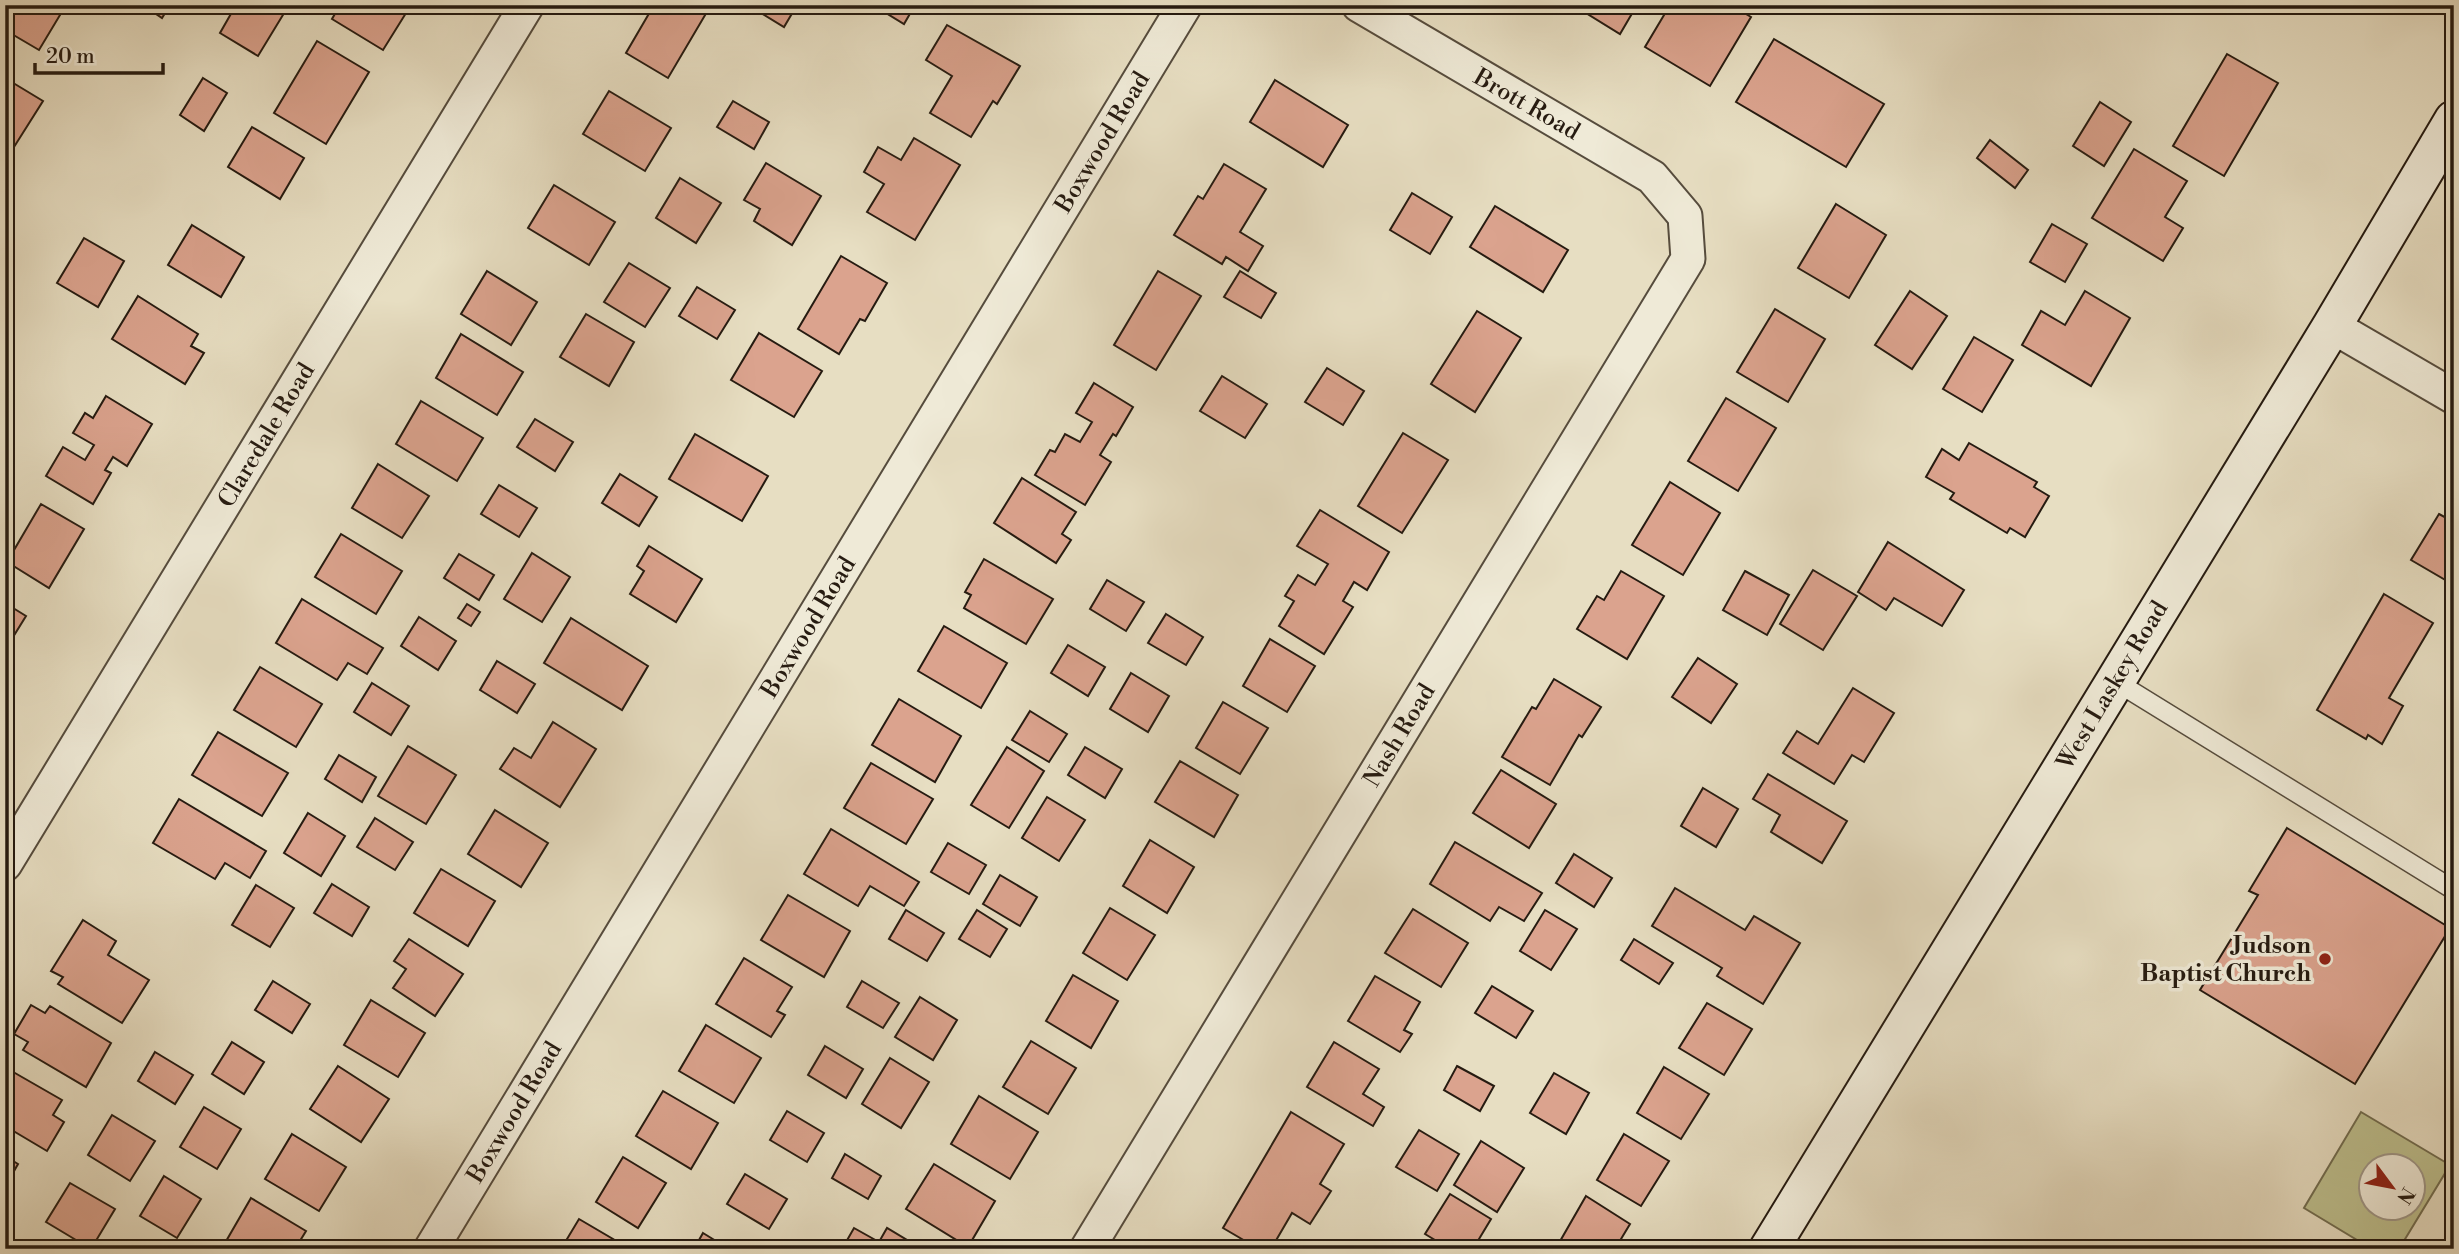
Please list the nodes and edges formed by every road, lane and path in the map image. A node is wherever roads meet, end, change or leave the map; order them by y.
1 (527, 5) edge
2 (1185, 5) edge
3 (1359, 5) edge
4 (2454, 120) edge
5 (1685, 216) joint
6 (2332, 326) junction
7 (2454, 397) edge
8 (2115, 681) junction
9 (5, 864) edge
10 (2454, 890) edge
11 (431, 1249) edge
12 (1087, 1249) edge
13 (1769, 1249) edge

1 - 9 street, Claredale Road
2 - 11 street, Boxwood Road
3 - 5 street, Brott Road
4 - 6 main road, West Laskey Road
5 - 12 street, Nash Road
6 - 7 street
6 - 8 main road, West Laskey Road
8 - 10 lane
8 - 13 main road, West Laskey Road

